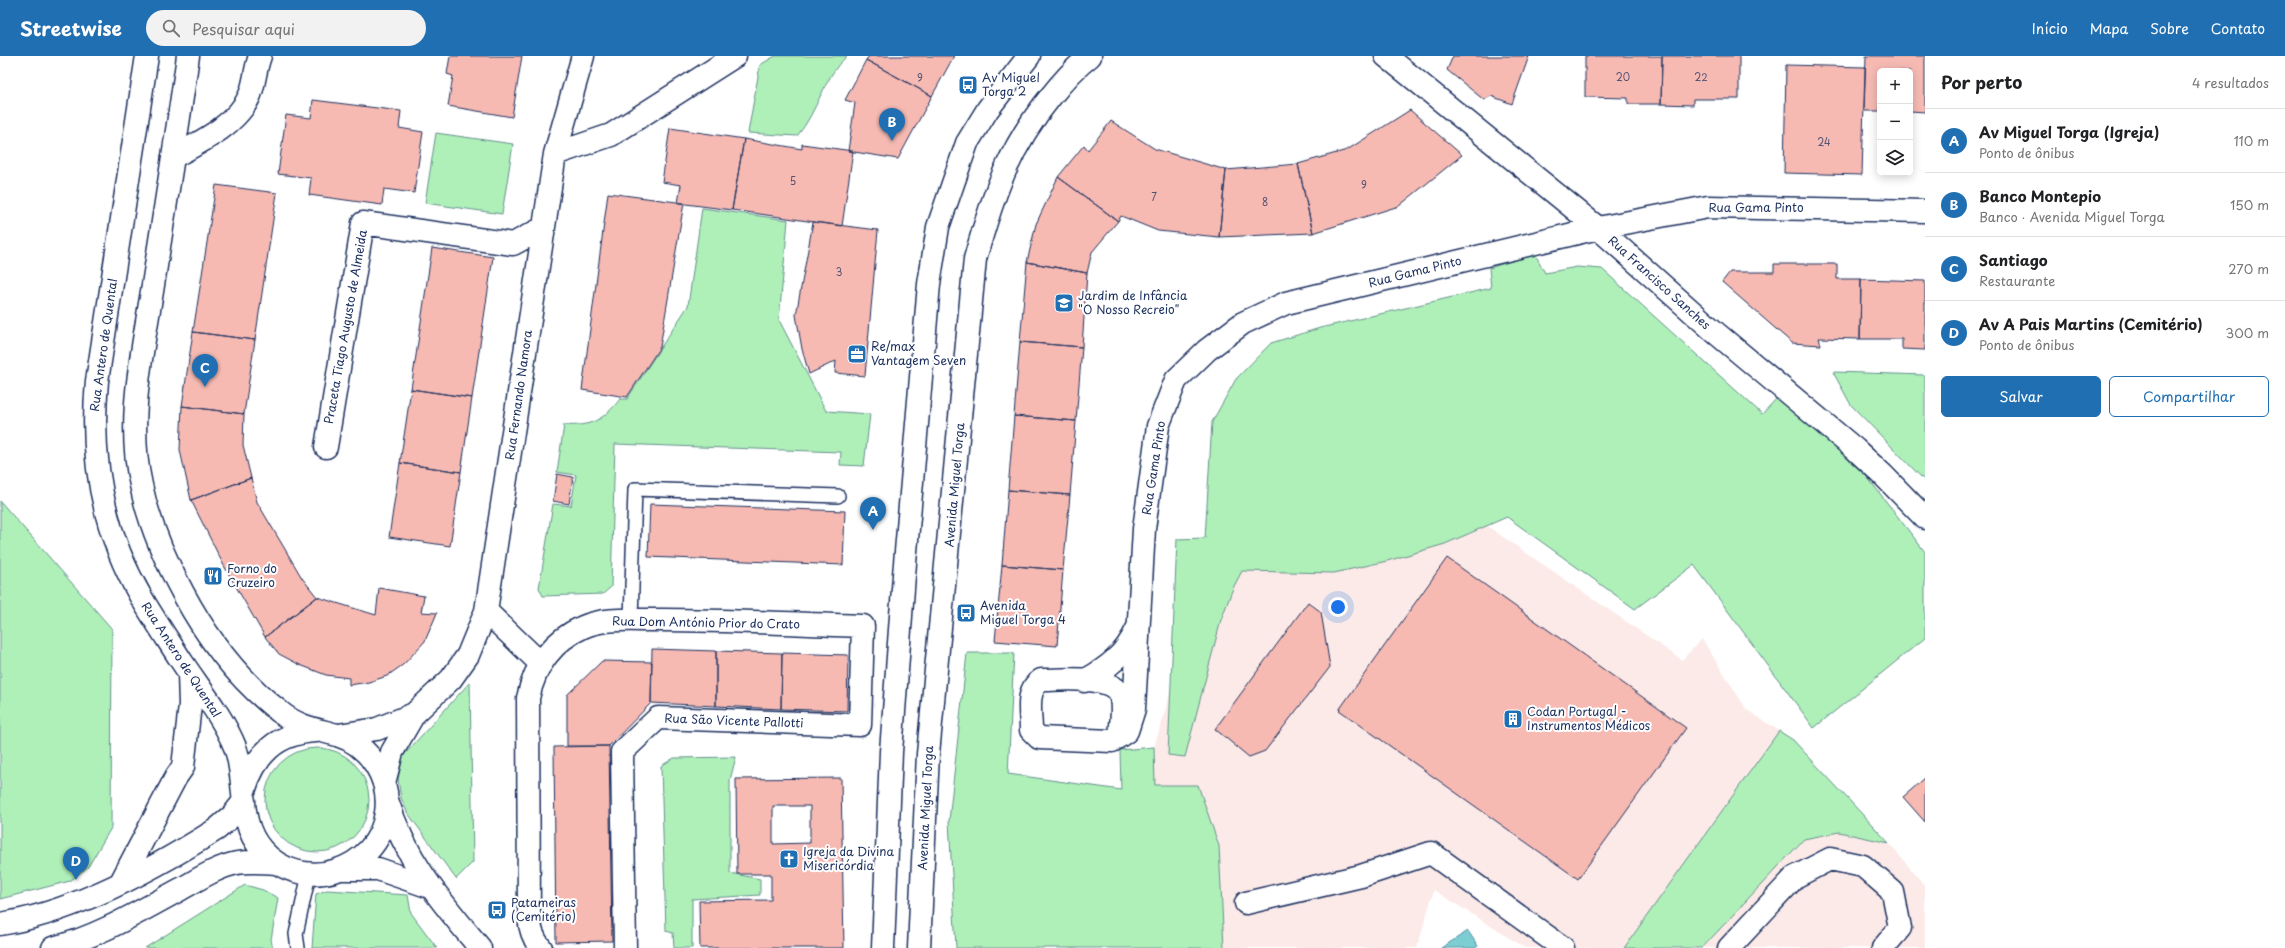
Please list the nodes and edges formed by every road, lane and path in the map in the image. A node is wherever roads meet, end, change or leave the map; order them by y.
1 (147, 56) edge
2 (188, 56) edge
3 (260, 56) edge
4 (583, 56) edge
5 (735, 56) edge
6 (1029, 56) edge
7 (1090, 56) edge
8 (1386, 56) edge
9 (555, 154) junction
10 (173, 157) junction
11 (1925, 211) edge
12 (543, 228) junction
13 (1598, 228) junction
14 (326, 447) dead end
15 (838, 496) dead end
16 (1925, 518) edge
17 (486, 611) junction
18 (631, 620) junction
19 (1139, 624) junction
20 (863, 626) joint
21 (540, 663) junction
22 (189, 673) junction
23 (1084, 681) junction
24 (414, 714) junction
25 (317, 731) junction
26 (338, 735) junction
27 (1120, 736) junction
28 (386, 791) junction
29 (244, 797) junction
30 (276, 863) junction
31 (344, 869) junction
32 (309, 874) junction
33 (121, 882) junction
34 (430, 887) junction
35 (1246, 903) dead end
36 (0, 924) edge
37 (538, 945) edge
38 (53, 948) edge
39 (298, 948) edge
40 (480, 948) edge
41 (626, 948) edge
42 (883, 948) edge
43 (919, 948) edge
44 (1563, 948) edge
45 (1728, 948) edge
46 (1883, 948) edge

1 - 22 street, Rua Antero de Quental
2 - 10 street, Rua Antero de Quental
3 - 10 street
4 - 9 street, Rua Fernando Namora
5 - 9 street
6 - 42 street
7 - 43 street, Avenida Miguel Torga
8 - 13 street, Rua Francisco Sanches
9 - 12 street, Rua Fernando Namora
10 - 25 street, Rua Antero de Quental
11 - 13 street, Rua Gama Pinto
12 - 14 street, Praceta Tiago Augusto de Almeida
12 - 17 street, Rua Fernando Namora
13 - 16 street, Rua Francisco Sanches
13 - 19 street, Rua Gama Pinto
15 - 18 lane
17 - 21 street
17 - 24 street, Rua Fernando Namora
18 - 20 street, Rua Dom António Prior do Crato
18 - 21 street, Rua Dom António Prior do Crato
19 - 23 street, Rua Gama Pinto
19 - 27 street, Rua Gama Pinto
20 - 41 street, Rua São Vicente Pallotti
21 - 37 street, Rua Dom António Prior do Crato
22 - 29 street, Rua Antero de Quental
22 - 33 street
23 - 27 street
23 - 27 street
24 - 26 street
24 - 28 street
25 - 26 street, Rua Antero de Quental
25 - 29 street, Rua Antero de Quental
26 - 28 street, Rua Antero de Quental
28 - 31 street, Rua Antero de Quental
28 - 34 street
29 - 30 street, Rua Antero de Quental
29 - 33 street
30 - 32 street, Rua Antero de Quental
30 - 38 street
31 - 32 street, Rua Antero de Quental
31 - 34 street
32 - 39 lane
33 - 36 street
34 - 40 street
35 - 44 street
45 - 46 street

